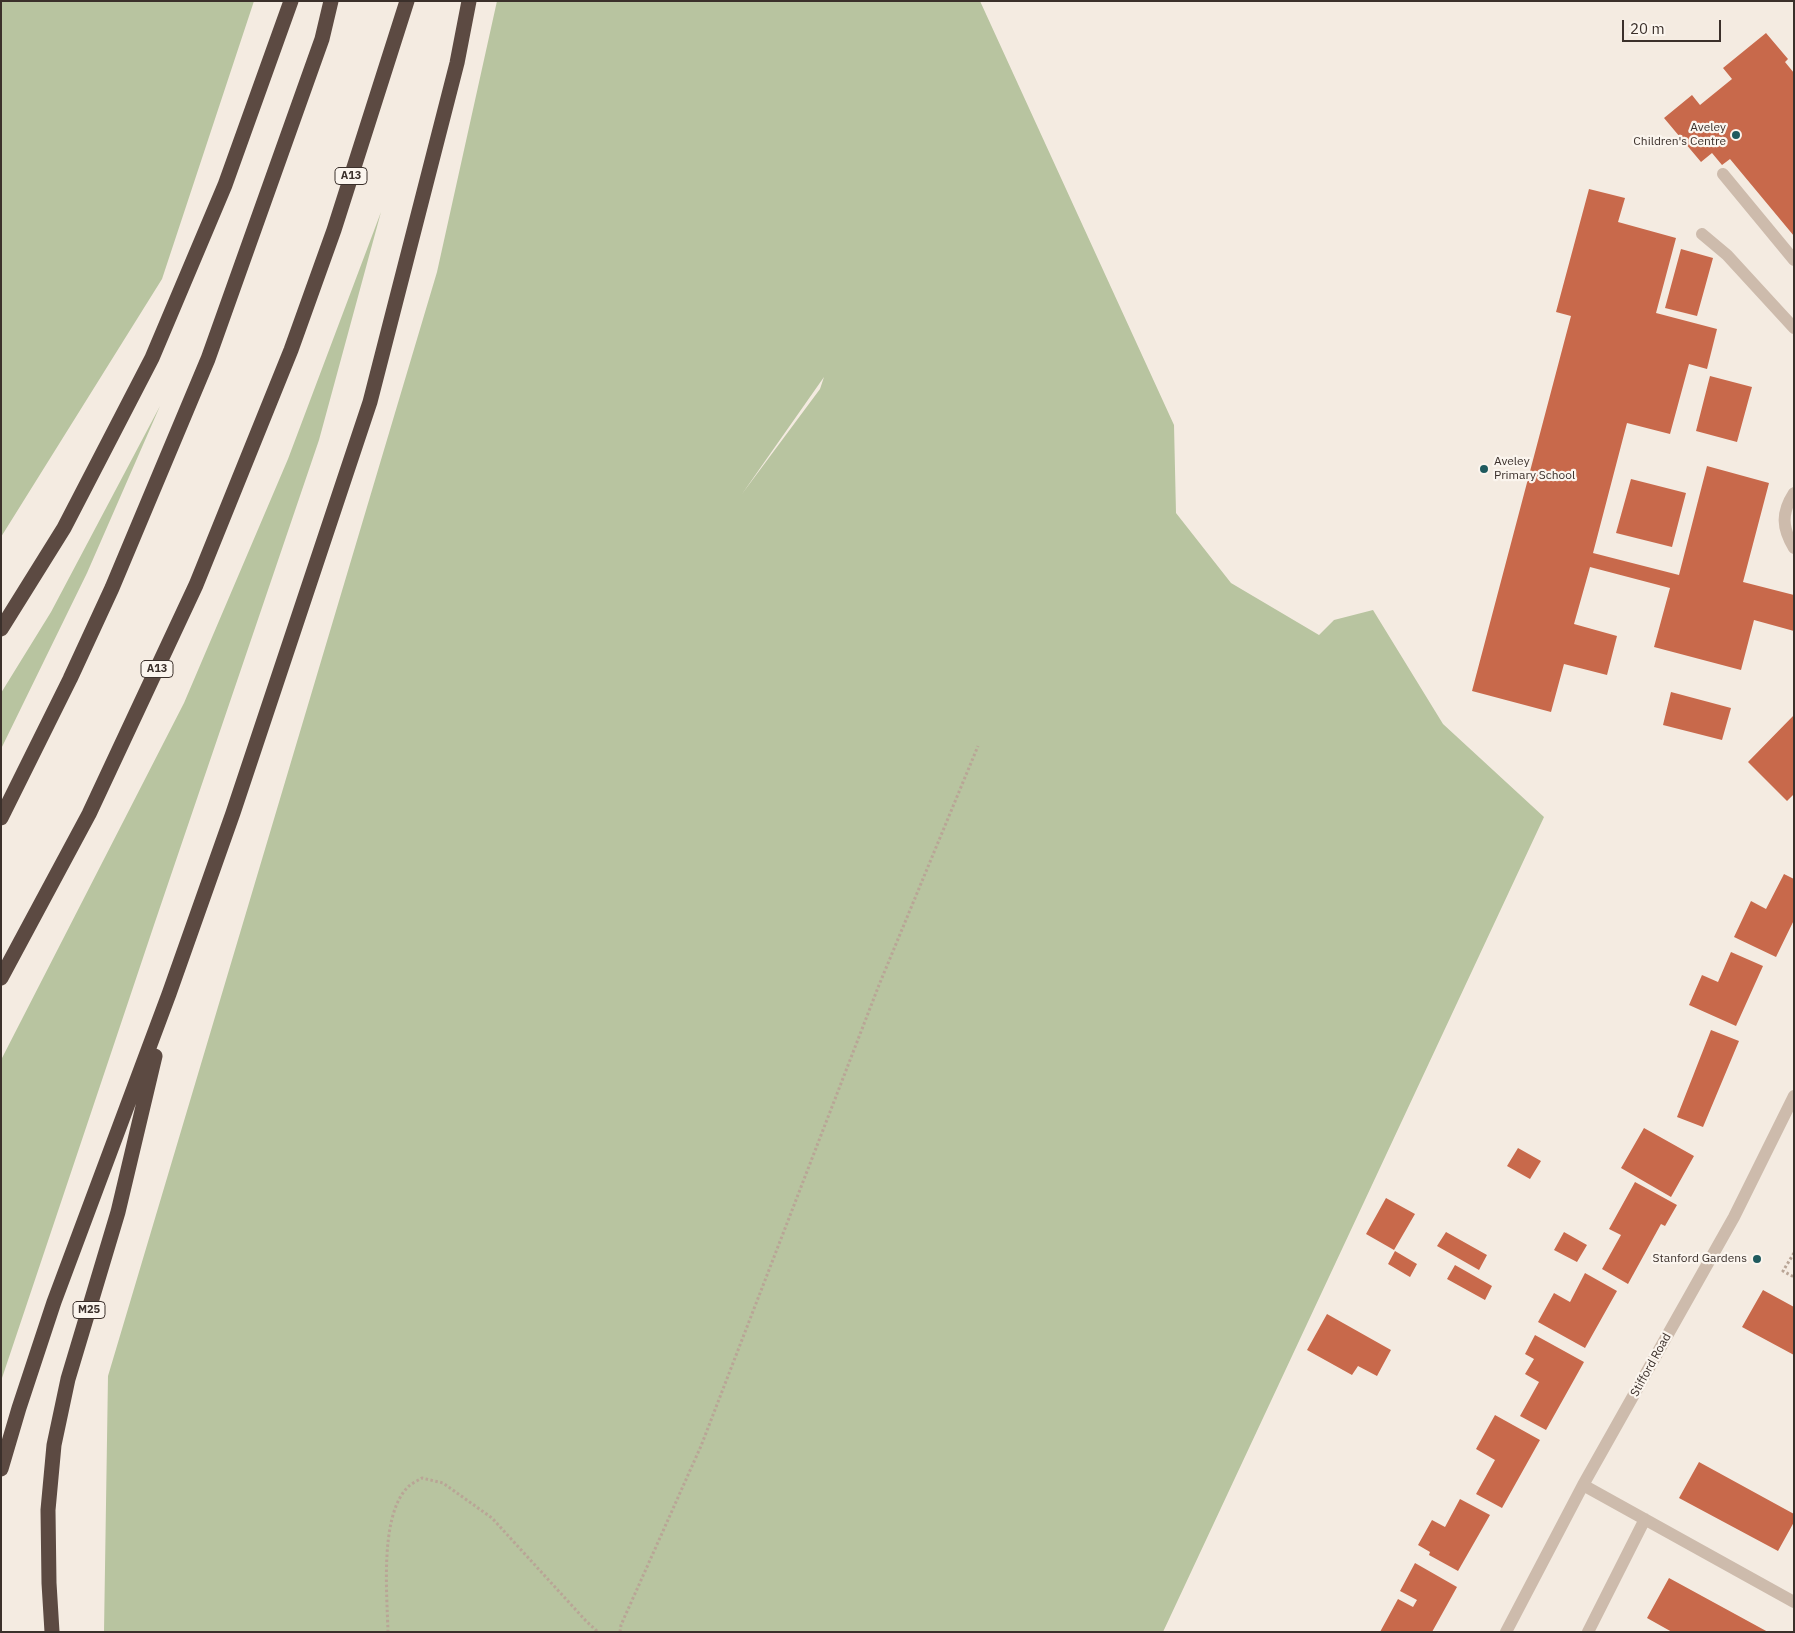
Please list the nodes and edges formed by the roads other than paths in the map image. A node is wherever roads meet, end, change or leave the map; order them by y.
1 (291, 1) edge
2 (331, 1) edge
3 (406, 1) edge
4 (469, 1) edge
5 (1724, 174) dead end
6 (1702, 234) dead end
7 (1794, 260) edge
8 (1789, 313) edge
9 (1794, 328) edge
10 (1794, 493) edge
11 (1794, 548) edge
12 (1, 629) edge
13 (1, 818) edge
14 (1, 978) edge
15 (169, 994) junction
16 (1794, 1096) edge
17 (1, 1469) edge
18 (1584, 1485) junction
19 (1645, 1519) junction
20 (1794, 1602) edge
21 (52, 1632) edge
22 (1506, 1632) edge
23 (1588, 1632) edge

1 - 12 highway
2 - 13 highway
3 - 14 highway, A13
4 - 15 highway
5 - 7 street
6 - 8 street
8 - 9 street
10 - 11 street
15 - 17 highway
15 - 21 highway, M25
16 - 18 street, Stifford Road
18 - 19 street
18 - 22 street, Stifford Road
19 - 20 street
19 - 23 street

